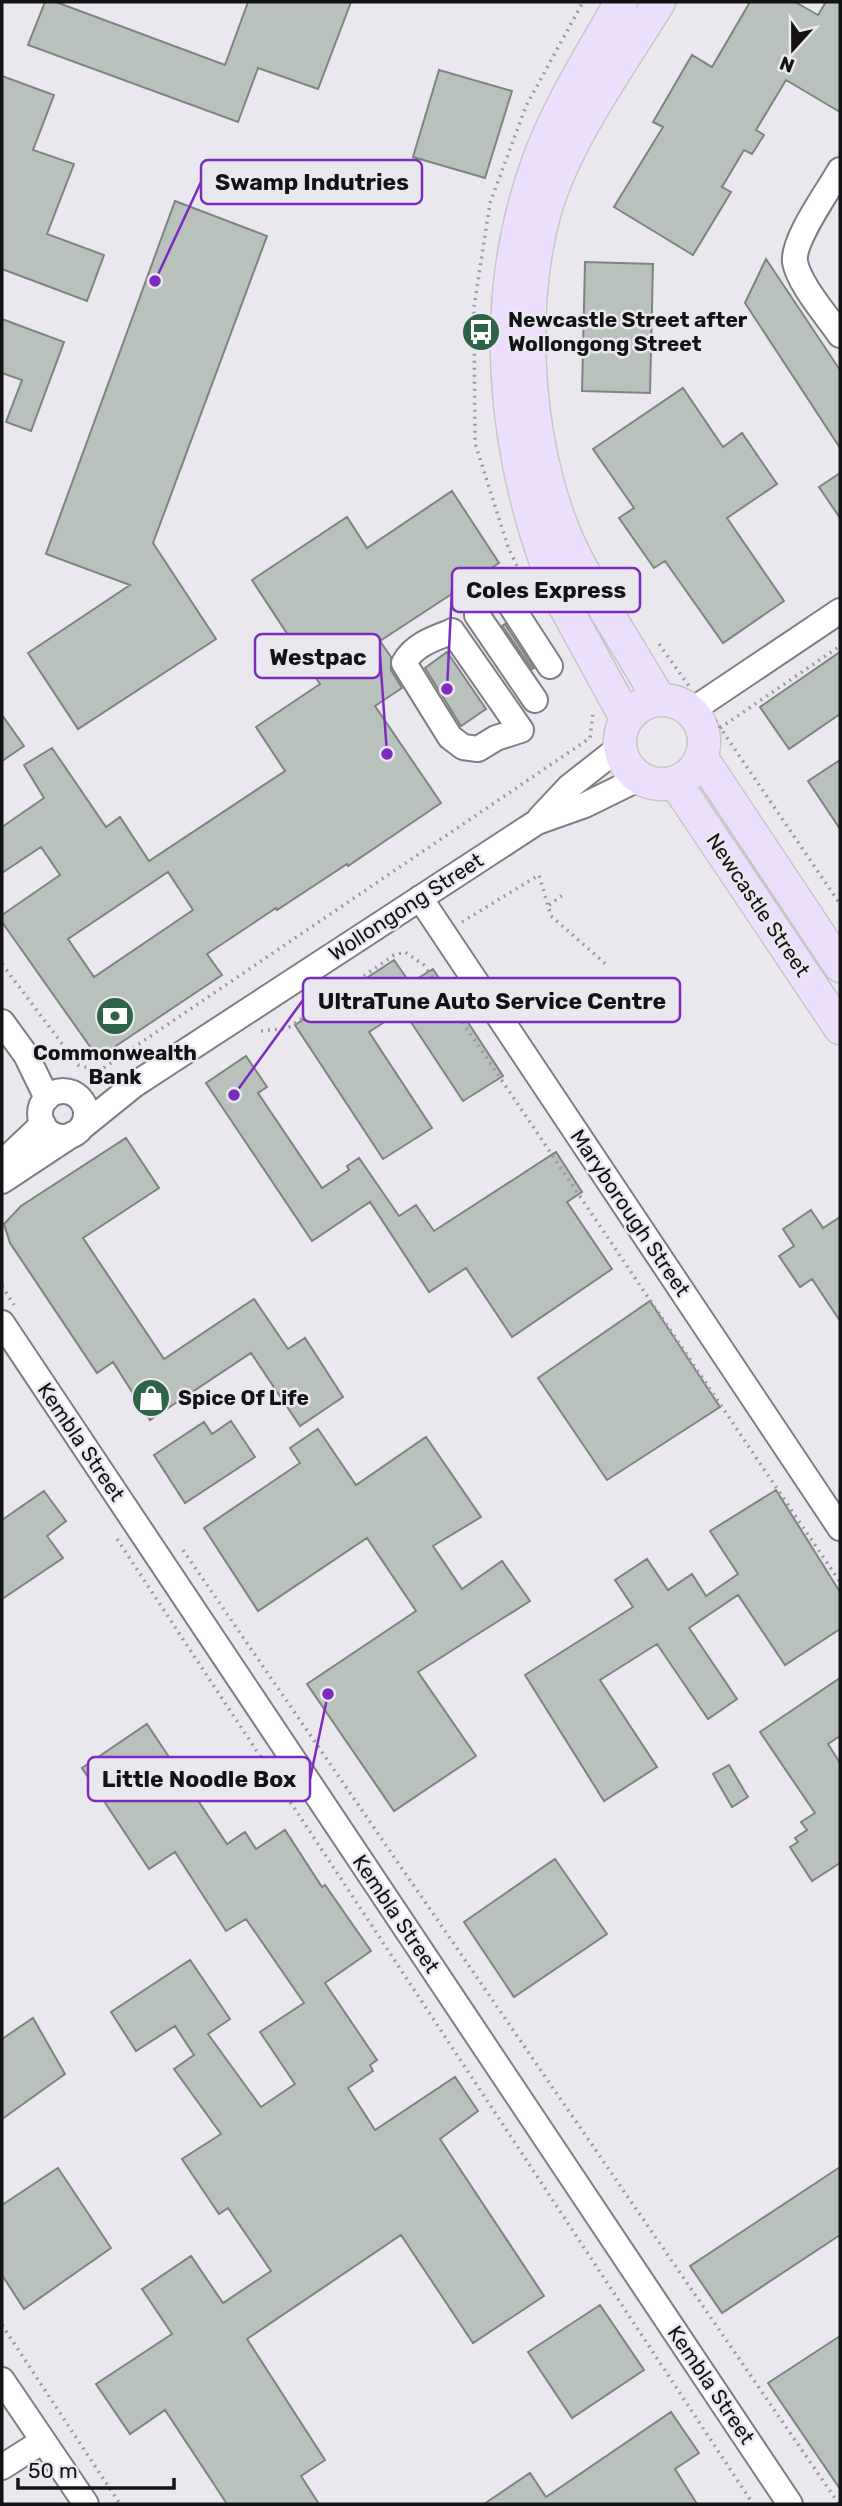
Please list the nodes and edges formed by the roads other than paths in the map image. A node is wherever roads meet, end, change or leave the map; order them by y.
1 (621, 2) edge
2 (659, 2) edge
3 (840, 170) edge
4 (840, 335) edge
5 (506, 598) dead end
6 (840, 611) edge
7 (477, 615) dead end
8 (450, 632) joint
9 (550, 666) dead end
10 (659, 699) junction
11 (535, 700) dead end
12 (697, 707) junction
13 (623, 732) junction
14 (701, 757) junction
15 (640, 778) junction
16 (675, 782) junction
17 (537, 821) junction
18 (419, 898) junction
19 (840, 966) edge
20 (2, 1021) edge
21 (840, 1028) edge
22 (134, 1086) junction
23 (64, 1096) junction
24 (43, 1124) junction
25 (77, 1131) junction
26 (2, 1163) edge
27 (2, 1181) edge
28 (9, 1316) edge
29 (840, 1528) edge
30 (2, 2380) edge
31 (43, 2441) junction
32 (2, 2467) edge
33 (86, 2504) edge
34 (790, 2504) edge

1 - 13 main road
2 - 10 main road
3 - 4 street
5 - 9 street
6 - 12 street
7 - 11 street
8 - 8 street
10 - 12 main road
10 - 13 main road
12 - 14 main road
13 - 15 main road
13 - 17 street, Wollongong Street
14 - 16 main road
14 - 19 main road, Newcastle Street
15 - 16 main road
15 - 17 street, Wollongong Street
16 - 21 main road, Newcastle Street
17 - 18 street, Wollongong Street
18 - 22 street, Wollongong Street
18 - 29 street, Maryborough Street
20 - 23 street
22 - 23 street, Wollongong Street
22 - 25 street, Wollongong Street
23 - 24 street
23 - 25 street
24 - 25 street
24 - 26 street
25 - 27 street, Wollongong Street
28 - 34 street, Kembla Street
30 - 31 street
31 - 32 street
31 - 33 street

